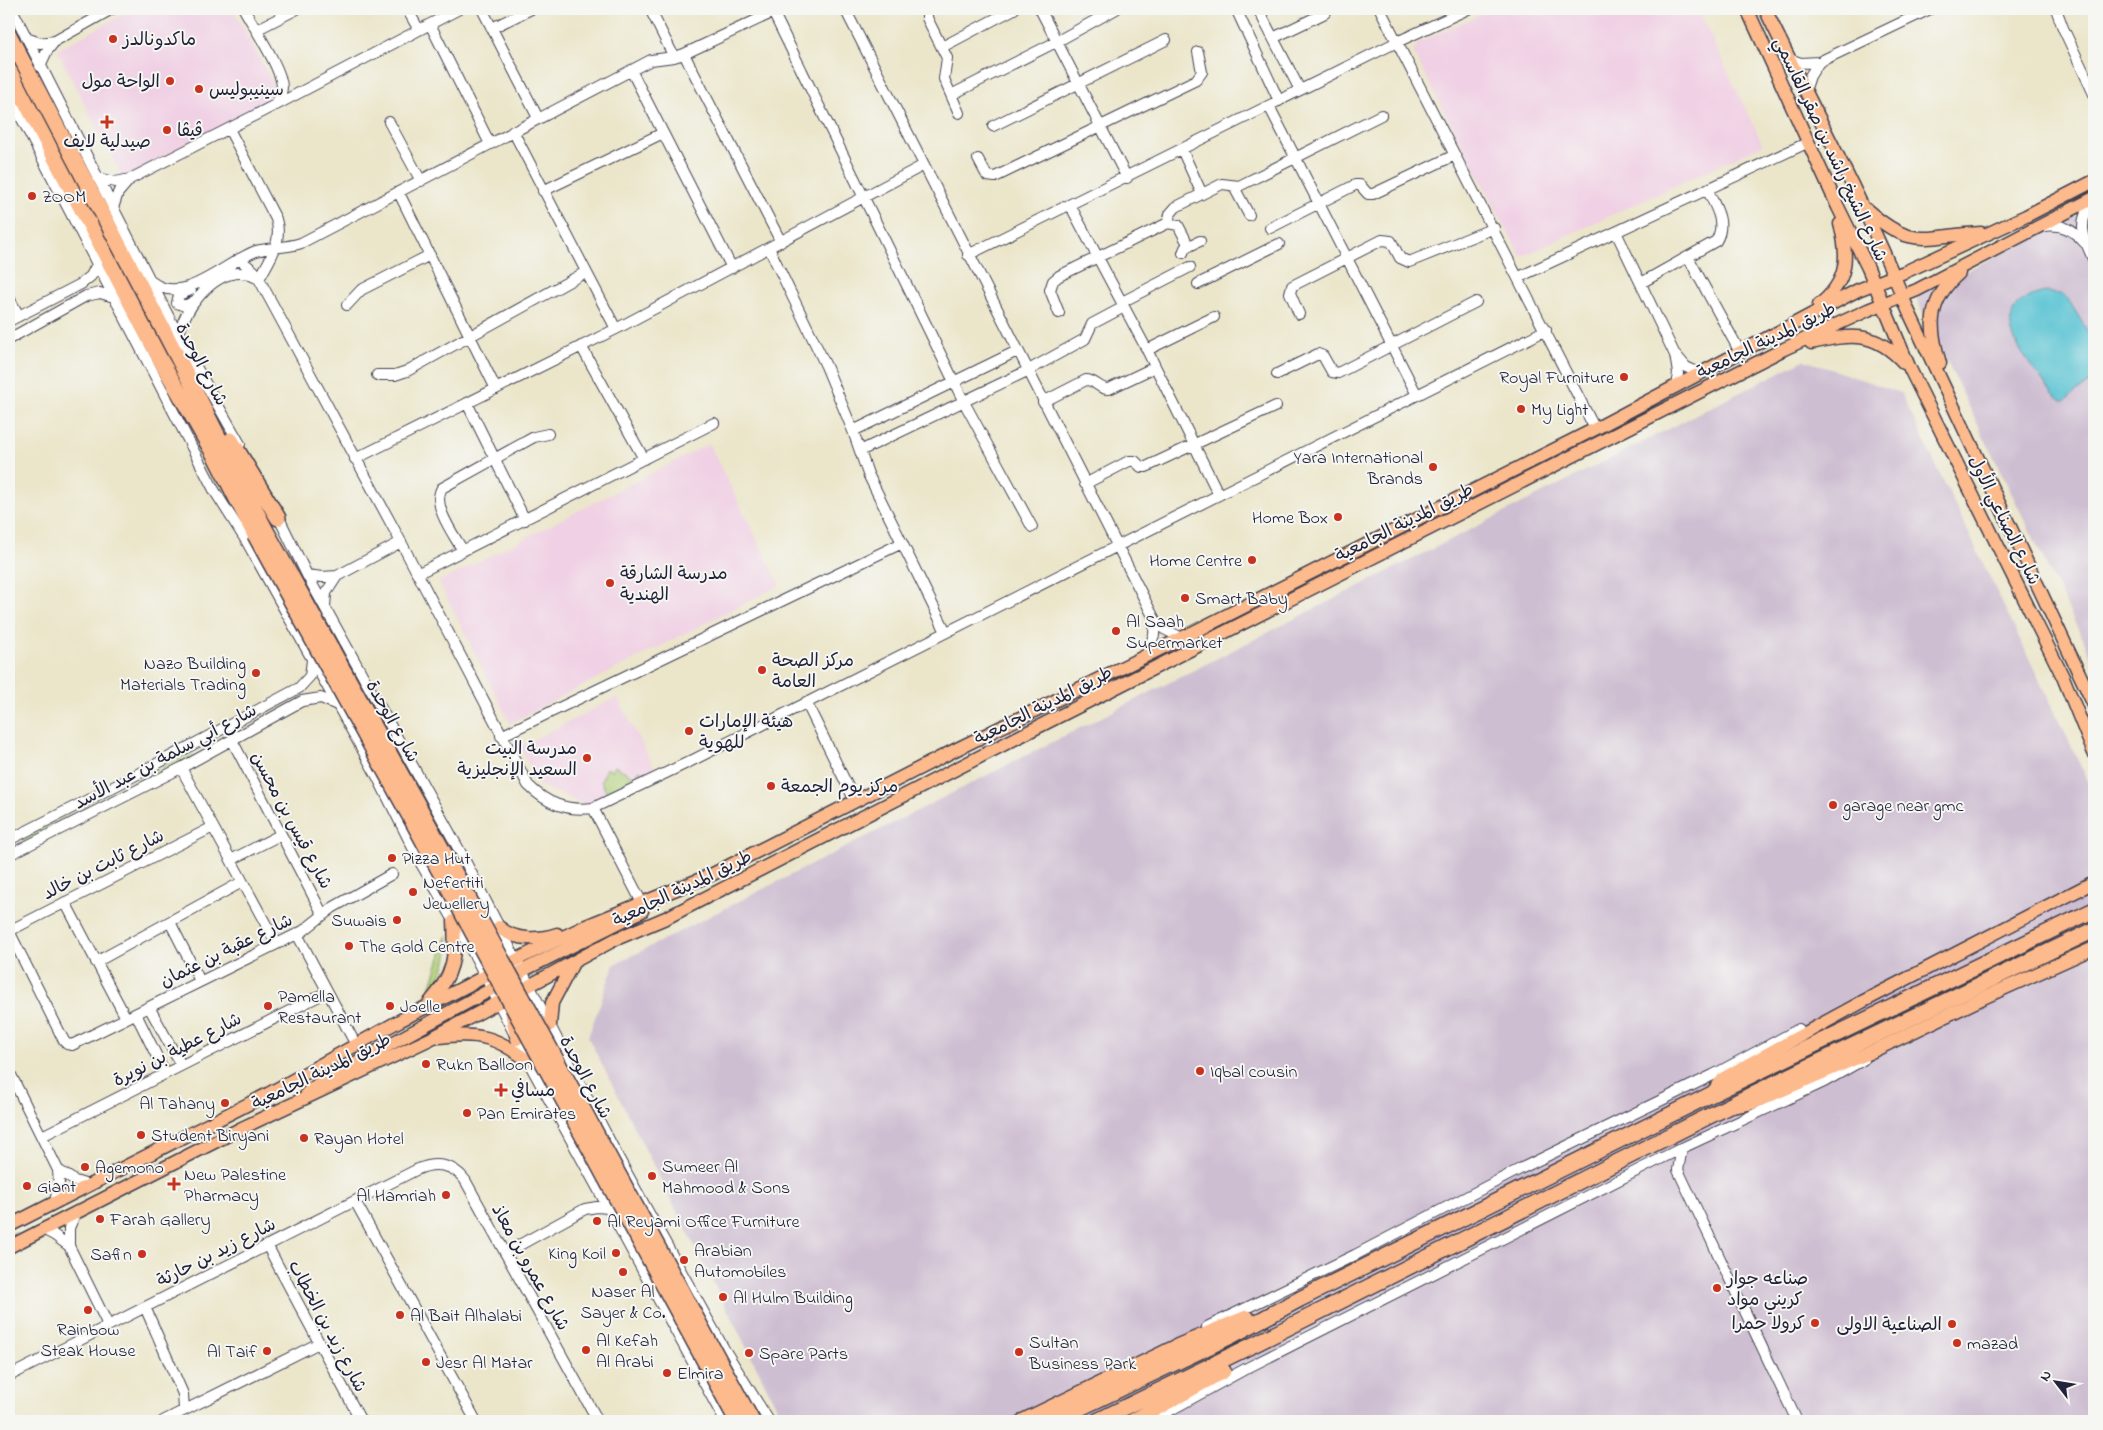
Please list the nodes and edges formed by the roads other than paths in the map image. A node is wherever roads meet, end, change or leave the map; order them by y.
1 (12, 9) edge
2 (112, 9) edge
3 (244, 9) edge
4 (297, 9) edge
5 (407, 9) edge
6 (459, 9) edge
7 (482, 9) edge
8 (532, 9) edge
9 (650, 9) edge
10 (844, 9) edge
11 (927, 9) edge
12 (1014, 9) edge
13 (1040, 9) edge
14 (1116, 9) edge
15 (1236, 9) edge
16 (1258, 9) edge
17 (1328, 9) edge
18 (1380, 9) edge
19 (1468, 9) edge
20 (1747, 9) edge
21 (1765, 9) edge
22 (1930, 9) edge
23 (2050, 9) edge
24 (2056, 9) edge
25 (776, 10) edge
26 (430, 24) junction
27 (492, 28) junction
28 (2063, 28) junction
29 (256, 30) junction
30 (419, 30) junction
31 (9, 35) edge
32 (26, 38) junction
33 (1273, 38) junction
34 (1166, 40) dead end
35 (55, 41) junction
36 (1056, 42) junction
37 (1397, 42) junction
38 (942, 47) junction
39 (1198, 52) dead end
40 (679, 56) junction
41 (1789, 59) junction
42 (1819, 62) junction
43 (40, 66) junction
44 (9, 70) edge
45 (631, 70) junction
46 (1078, 84) junction
47 (1300, 90) junction
48 (1805, 91) junction
49 (9, 94) edge
50 (2094, 94) edge
51 (951, 95) junction
52 (1279, 101) junction
53 (275, 105) junction
54 (1269, 106) junction
55 (959, 112) dead end
56 (1381, 115) dead end
57 (538, 118) junction
58 (389, 122) dead end
59 (993, 126) dead end
60 (1100, 127) junction
61 (229, 129) junction
62 (513, 132) junction
63 (663, 133) junction
64 (1809, 142) junction
65 (490, 144) junction
66 (1182, 150) junction
67 (1455, 154) junction
68 (1295, 157) junction
69 (978, 159) dead end
70 (924, 165) junction
71 (97, 178) junction
72 (1126, 178) junction
73 (130, 180) junction
74 (422, 181) junction
75 (2094, 181) edge
76 (1234, 187) junction
77 (1707, 189) junction
78 (544, 191) junction
79 (399, 193) junction
80 (1202, 194) junction
81 (864, 197) junction
82 (2094, 198) edge
83 (1318, 203) junction
84 (72, 204) junction
85 (1070, 206) junction
86 (1838, 207) junction
87 (1863, 207) junction
88 (113, 208) junction
89 (1249, 215) dead end
90 (1168, 223) junction
91 (2040, 226) junction
92 (1270, 228) dead end
93 (1494, 228) junction
94 (1616, 232) junction
95 (1986, 233) junction
96 (1200, 241) dead end
97 (781, 242) junction
98 (1279, 244) dead end
99 (2086, 244) junction
100 (276, 248) junction
101 (769, 248) junction
102 (430, 255) junction
103 (968, 255) junction
104 (1098, 256) junction
105 (1688, 257) junction
106 (1346, 258) junction
107 (239, 259) junction
108 (2094, 261) edge
109 (1970, 263) junction
110 (97, 264) junction
111 (1190, 267) dead end
112 (732, 268) junction
113 (586, 272) junction
114 (1894, 276) junction
115 (1519, 277) junction
116 (259, 279) junction
117 (151, 281) junction
118 (1641, 283) junction
119 (197, 284) junction
120 (1198, 284) dead end
121 (1874, 284) junction
122 (64, 292) junction
123 (1902, 296) junction
124 (114, 297) junction
125 (9, 298) edge
126 (198, 298) junction
127 (1476, 302) dead end
128 (1123, 304) junction
129 (1881, 304) junction
130 (347, 305) dead end
131 (1059, 313) dead end
132 (1298, 314) dead end
133 (19, 316) junction
134 (1214, 317) dead end
135 (1801, 318) junction
136 (43, 320) junction
137 (9, 321) edge
138 (616, 329) junction
139 (1546, 330) junction
140 (179, 337) junction
141 (470, 337) junction
142 (9, 339) edge
143 (581, 346) junction
144 (1391, 346) junction
145 (1784, 349) junction
146 (1147, 350) junction
147 (1017, 351) junction
148 (1740, 352) junction
149 (1675, 355) junction
150 (1155, 367) junction
151 (1910, 369) junction
152 (1027, 371) junction
153 (1277, 374) dead end
154 (1701, 374) junction
155 (377, 375) dead end
156 (189, 379) junction
157 (954, 382) junction
158 (1676, 388) junction
159 (496, 389) junction
160 (1417, 395) junction
161 (964, 402) junction
162 (1043, 402) junction
163 (466, 404) junction
164 (1276, 406) dead end
165 (1954, 406) junction
166 (714, 423) dead end
167 (1595, 429) junction
168 (853, 431) junction
169 (548, 434) dead end
170 (1194, 445) junction
171 (860, 451) junction
172 (494, 458) junction
173 (355, 459) junction
174 (644, 459) junction
175 (1085, 484) junction
176 (1219, 495) junction
177 (278, 518) junction
178 (525, 520) junction
179 (1032, 527) dead end
180 (255, 535) junction
181 (401, 542) junction
182 (902, 543) junction
183 (1118, 546) junction
184 (463, 551) junction
185 (417, 574) junction
186 (307, 575) junction
187 (337, 576) junction
188 (325, 607) junction
189 (1155, 620) junction
190 (946, 632) junction
191 (1182, 638) junction
192 (1146, 656) junction
193 (312, 660) junction
194 (806, 702) junction
195 (338, 705) junction
196 (2094, 705) edge
197 (2078, 712) junction
198 (243, 718) junction
199 (2094, 732) edge
200 (502, 736) junction
201 (232, 740) junction
202 (2094, 753) edge
203 (181, 768) junction
204 (855, 801) junction
205 (593, 808) junction
206 (213, 827) junction
207 (280, 835) junction
208 (9, 840) edge
209 (9, 855) edge
210 (231, 860) junction
211 (392, 874) dead end
212 (242, 882) junction
213 (2093, 882) edge
214 (664, 894) junction
215 (65, 902) junction
216 (642, 903) junction
217 (2088, 913) edge
218 (323, 915) junction
219 (454, 921) junction
220 (170, 922) junction
221 (586, 926) junction
222 (499, 927) junction
223 (2094, 930) edge
224 (9, 931) edge
225 (297, 934) junction
226 (276, 943) junction
227 (2094, 948) edge
228 (96, 962) junction
229 (573, 962) junction
230 (519, 965) junction
231 (485, 976) junction
232 (200, 981) junction
233 (530, 986) junction
234 (492, 989) junction
235 (327, 992) junction
236 (504, 1000) junction
237 (1862, 1002) junction
238 (149, 1006) junction
239 (426, 1007) junction
240 (131, 1016) junction
241 (550, 1025) junction
242 (430, 1038) junction
243 (517, 1039) joint
244 (356, 1045) junction
245 (1869, 1053) junction
246 (528, 1062) junction
247 (181, 1065) junction
248 (9, 1071) edge
249 (166, 1073) junction
250 (1710, 1094) junction
251 (301, 1101) junction
252 (1726, 1108) junction
253 (42, 1136) junction
254 (1682, 1148) junction
255 (1656, 1161) junction
256 (441, 1165) joint
257 (58, 1170) junction
258 (1678, 1170) junction
259 (88, 1185) junction
260 (596, 1186) junction
261 (355, 1201) junction
262 (55, 1202) junction
263 (608, 1208) junction
264 (585, 1209) junction
265 (76, 1212) junction
266 (9, 1226) edge
267 (42, 1229) junction
268 (266, 1245) junction
269 (9, 1246) edge
270 (69, 1246) junction
271 (505, 1253) junction
272 (1300, 1299) junction
273 (145, 1307) junction
274 (108, 1325) junction
275 (319, 1343) junction
276 (1257, 1343) junction
277 (9, 1376) edge
278 (1064, 1402) junction
279 (184, 1410) junction
280 (1135, 1420) edge
281 (163, 1421) edge
282 (361, 1421) edge
283 (476, 1421) edge
284 (598, 1421) edge
285 (725, 1421) edge
286 (738, 1421) edge
287 (752, 1421) edge
288 (769, 1421) edge
289 (1024, 1421) edge
290 (1054, 1421) edge
291 (1097, 1421) edge
292 (1797, 1421) edge

1 - 32 street
2 - 35 street
3 - 29 street
4 - 29 street
5 - 30 street
6 - 26 street
7 - 27 street
8 - 27 street
9 - 40 street
10 - 70 street
11 - 38 street
12 - 38 street
13 - 36 street
14 - 36 street
15 - 52 street
16 - 33 street
17 - 33 street
18 - 37 street
19 - 37 street
20 - 64 main road, شارع الشيخ راشد بن صقر القاسمي
21 - 41 main road, شارع الشيخ راشد بن صقر القاسمي
22 - 42 street
23 - 28 street
24 - 28 street
25 - 40 street
25 - 81 street
26 - 30 street
26 - 65 street
27 - 57 street
28 - 50 street
29 - 53 street
30 - 53 street
31 - 156 highway, شارع الوحدة
32 - 35 street
32 - 43 street
33 - 47 street
34 - 46 street
35 - 43 street
36 - 46 street
36 - 51 street
37 - 47 street
37 - 67 street
38 - 51 street
39 - 60 street
40 - 45 street
40 - 97 street
41 - 42 street
41 - 48 main road, شارع الشيخ راشد بن صقر القاسمي
42 - 48 street
43 - 71 street
44 - 84 highway, شارع الوحدة
45 - 57 street
45 - 63 street
46 - 59 street
46 - 60 street
47 - 52 street
48 - 87 main road, شارع الشيخ راشد بن صقر القاسمي
49 - 84 street
51 - 55 street
52 - 54 street
53 - 61 street
54 - 66 street
54 - 68 street
56 - 68 street
57 - 62 street
58 - 74 street
60 - 69 street
60 - 72 street
61 - 73 street
61 - 100 street
62 - 65 street
62 - 78 street
63 - 78 street
63 - 112 street
64 - 77 street
64 - 86 main road, شارع الشيخ راشد بن صقر القاسمي
65 - 74 street
66 - 72 street
66 - 80 street
67 - 83 street
67 - 93 street
68 - 76 street
68 - 83 street
70 - 81 street
70 - 103 street
71 - 73 street
71 - 88 street
72 - 85 street
73 - 88 street
74 - 79 street
75 - 95 main road, طريق المدينة الجامعية
76 - 80 street
76 - 89 street
77 - 94 street
77 - 105 street
78 - 113 street
79 - 100 street
79 - 102 street
80 - 90 street
81 - 97 street
81 - 157 street
82 - 91 main road, طريق المدينة الجامعية
82 - 99 street
83 - 92 street
83 - 106 street
84 - 110 street
84 - 180 highway, شارع الوحدة
85 - 103 street
85 - 104 street
86 - 121 main road, شارع الشيخ راشد بن صقر القاسمي
86 - 135 main road
87 - 95 main road
87 - 114 main road, شارع الشيخ راشد بن صقر القاسمي
88 - 117 street
90 - 96 street
90 - 104 street
91 - 99 street
91 - 109 main road, طريق المدينة الجامعية
93 - 106 street
93 - 115 street
94 - 115 street
94 - 118 street
95 - 114 main road, طريق المدينة الجامعية
97 - 101 street
98 - 120 street
99 - 108 street
100 - 107 street
100 - 116 street
101 - 112 street
101 - 168 street
102 - 130 street
102 - 141 street
103 - 147 street
104 - 128 street
104 - 131 street
105 - 118 street
105 - 148 street
106 - 132 street
106 - 144 street
107 - 116 street
107 - 119 street
109 - 123 main road, طريق المدينة الجامعية
109 - 165 main road
110 - 122 street
110 - 124 street
111 - 128 street
112 - 138 street
113 - 138 street
113 - 141 street
114 - 121 main road, طريق المدينة الجامعية
114 - 123 main road, شارع الشيخ راشد بن صقر القاسمي
115 - 139 street
116 - 126 street
116 - 173 street
117 - 119 street
117 - 140 street
118 - 149 street
119 - 126 street
121 - 129 main road, شارع الشيخ راشد بن صقر القاسمي
121 - 135 main road, طريق المدينة الجامعية
122 - 133 street
122 - 136 street
123 - 129 main road, طريق المدينة الجامعية
123 - 165 main road, شارع الصناعي الأول
124 - 136 street
124 - 180 street
125 - 133 street
126 - 140 street
127 - 144 street
128 - 146 street
128 - 152 street
129 - 145 main road, طريق المدينة الجامعية
129 - 151 main road, شارع الصناعي الأول
133 - 137 street
134 - 146 street
135 - 148 main road, طريق المدينة الجامعية
136 - 142 street
138 - 143 street
139 - 160 street
139 - 167 street
140 - 177 street
141 - 155 street
141 - 159 street
143 - 159 street
143 - 174 street
144 - 153 street
144 - 160 street
145 - 151 main road
145 - 229 main road, طريق المدينة الجامعية
146 - 150 street
147 - 152 street
147 - 157 street
148 - 154 main road, طريق المدينة الجامعية
149 - 154 street
149 - 158 street
150 - 162 street
150 - 170 street
151 - 197 main road, شارع الصناعي الأول
152 - 161 street
152 - 162 street
154 - 158 main road, طريق المدينة الجامعية
156 - 177 highway
156 - 180 highway, شارع الوحدة
157 - 161 street
157 - 168 street
158 - 167 main road, طريق المدينة الجامعية
159 - 163 street
160 - 176 street
161 - 171 street
161 - 179 street
162 - 175 street
163 - 172 street
163 - 173 street
164 - 170 street
165 - 196 main road, شارع الصناعي الأول
166 - 174 street
167 - 191 main road, طريق المدينة الجامعية
168 - 171 street
169 - 172 street
170 - 175 street
170 - 176 street
171 - 182 street
172 - 178 street
172 - 184 street
173 - 181 street
174 - 178 street
175 - 183 street
176 - 183 street
177 - 186 street
178 - 184 street
180 - 193 street
180 - 286 highway, شارع الوحدة, bridge
180 - 287 highway, شارع الوحدة, bridge
181 - 185 street
181 - 187 street
182 - 190 street
182 - 200 street
183 - 189 street
183 - 190 street
184 - 185 street
185 - 200 street
186 - 187 street
186 - 188 street
187 - 188 street
188 - 222 street
189 - 191 street
189 - 192 street
190 - 194 street
191 - 192 main road, طريق المدينة الجامعية
192 - 204 main road, طريق المدينة الجامعية
193 - 195 street
193 - 198 street, شارع أبي سلمة بن عبد الأسد
194 - 204 street
194 - 205 street
195 - 201 street, شارع أبي سلمة بن عبد الأسد
195 - 219 street
197 - 199 main road
197 - 202 main road, شارع الصناعي الأول
198 - 201 street
198 - 208 street, شارع أبي سلمة بن عبد الأسد
200 - 205 street
201 - 203 street, شارع أبي سلمة بن عبد الأسد
201 - 207 street, شارع قيس بن محسن
203 - 206 street
203 - 209 street, شارع أبي سلمة بن عبد الأسد
204 - 214 main road, طريق المدينة الجامعية
205 - 216 street
206 - 210 street
206 - 215 street, شارع ثابت بن خالد
207 - 210 street
207 - 218 street, شارع قيس بن محسن
210 - 212 street
211 - 218 street, شارع عقبة بن عثمان
212 - 220 street
212 - 226 street
213 - 237 main road
214 - 216 main road, طريق المدينة الجامعية
214 - 230 main road
215 - 224 street, شارع ثابت بن خالد
215 - 228 street
216 - 221 main road, طريق المدينة الجامعية
217 - 250 highway
218 - 225 street, شارع عقبة بن عثمان
219 - 231 street
219 - 239 main road
220 - 228 street
220 - 232 street
221 - 222 main road
221 - 230 main road, طريق المدينة الجامعية
222 - 230 street
223 - 252 highway
224 - 240 street, شارع عقبة بن عثمان
225 - 226 street, شارع عقبة بن عثمان
225 - 235 street
226 - 232 street, شارع عقبة بن عثمان
227 - 245 main road
228 - 240 street
229 - 233 main road, طريق المدينة الجامعية
229 - 241 main road
230 - 231 main road, طريق المدينة الجامعية
230 - 233 street
230 - 234 main road
230 - 236 main road
231 - 234 street
231 - 239 main road, طريق المدينة الجامعية
232 - 238 street, شارع عقبة بن عثمان
233 - 236 main road, طريق المدينة الجامعية
233 - 241 street
234 - 236 street
234 - 251 main road
235 - 244 street
235 - 247 street, شارع عطية بن نويرة
236 - 242 main road, طريق المدينة الجامعية
236 - 243 main road
237 - 250 main road
237 - 278 street
238 - 240 street, شارع عقبة بن عثمان
238 - 247 street
239 - 244 main road, طريق المدينة الجامعية
240 - 249 street
241 - 288 street
242 - 246 main road
242 - 251 main road, طريق المدينة الجامعية
243 - 246 street
244 - 259 main road, طريق المدينة الجامعية
245 - 252 main road
245 - 254 street
246 - 260 street
247 - 249 street, شارع عطية بن نويرة
248 - 253 street
249 - 253 street, شارع عطية بن نويرة
250 - 272 highway
251 - 265 main road, طريق المدينة الجامعية
252 - 276 highway
253 - 257 street
254 - 255 street
254 - 258 street
255 - 258 street
255 - 280 street
256 - 261 street, شارع زيد بن حارثة
256 - 271 street, شارع عمرو بن معاذ
257 - 259 street
257 - 262 street
258 - 292 street
259 - 262 main road, طريق المدينة الجامعية
260 - 263 street
260 - 264 street
261 - 268 street, شارع زيد بن حارثة
261 - 283 street
262 - 266 main road, طريق المدينة الجامعية
263 - 264 street
263 - 285 street
264 - 271 street
265 - 267 main road, طريق المدينة الجامعية
265 - 270 street
267 - 269 main road, طريق المدينة الجامعية
267 - 270 street
268 - 273 street, شارع زيد بن حارثة
268 - 275 street, شارع زيد بن الخطاب
270 - 274 street
271 - 284 street, شارع عمرو بن معاذ
272 - 278 highway
272 - 290 highway
273 - 274 street, شارع زيد بن حارثة
273 - 279 street
274 - 277 street, شارع زيد بن حارثة
275 - 279 street
275 - 282 street, شارع زيد بن الخطاب
276 - 280 highway
276 - 291 highway
278 - 289 highway
279 - 281 street

